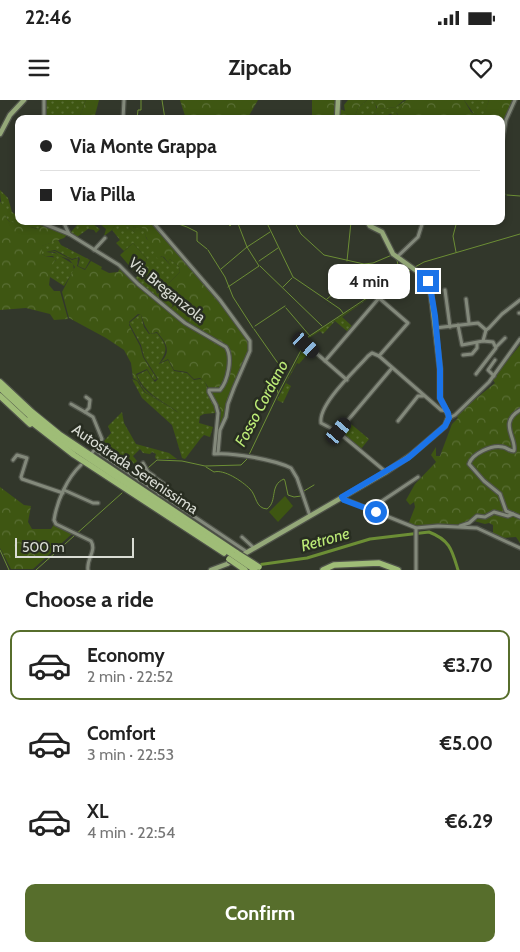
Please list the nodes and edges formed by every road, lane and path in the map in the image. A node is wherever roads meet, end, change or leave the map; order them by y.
1 (24, 100) edge
2 (44, 100) edge
3 (124, 100) edge
4 (338, 100) edge
5 (515, 100) edge
6 (44, 115) edge
7 (123, 115) edge
8 (337, 115) edge
9 (505, 126) edge
10 (0, 134) edge
11 (48, 225) edge
12 (65, 225) edge
13 (156, 225) edge
14 (369, 225) edge
15 (421, 225) edge
16 (69, 234) junction
17 (106, 238) dead end
18 (94, 250) junction
19 (397, 257) junction
20 (445, 290) dead end
21 (466, 299) dead end
22 (520, 301) edge
23 (470, 323) junction
24 (458, 325) junction
25 (449, 326) junction
26 (437, 327) junction
27 (486, 330) junction
28 (505, 338) dead end
29 (520, 339) edge
30 (483, 342) junction
31 (477, 343) junction
32 (306, 345) dead end
33 (497, 346) junction
34 (463, 355) dead end
35 (379, 356) junction
36 (496, 360) dead end
37 (325, 361) junction
38 (392, 368) junction
39 (476, 374) dead end
40 (494, 376) junction
41 (347, 380) junction
42 (0, 382) edge
43 (0, 388) edge
44 (0, 395) edge
45 (424, 396) junction
46 (86, 397) dead end
47 (71, 404) dead end
48 (520, 410) edge
49 (85, 412) junction
50 (446, 412) junction
51 (398, 421) dead end
52 (338, 432) junction
53 (95, 450) junction
54 (92, 453) dead end
55 (218, 453) junction
56 (13, 460) dead end
57 (143, 463) dead end
58 (80, 465) dead end
59 (148, 472) junction
60 (386, 472) junction
61 (418, 477) dead end
62 (139, 480) junction
63 (64, 491) junction
64 (159, 494) junction
65 (342, 497) junction
66 (98, 503) dead end
67 (376, 512) junction
68 (514, 514) junction
69 (310, 516) junction
70 (520, 517) edge
71 (457, 527) junction
72 (416, 529) junction
73 (242, 537) dead end
74 (254, 548) junction
75 (520, 548) edge
76 (247, 552) junction
77 (233, 556) junction
78 (260, 569) edge
79 (88, 570) edge
80 (211, 570) edge
81 (247, 570) edge
82 (325, 570) edge
83 (398, 570) edge
84 (416, 570) edge

1 - 10 main road
2 - 6 street
3 - 7 street
4 - 8 main road
5 - 9 street
11 - 16 street, Via Breganzola
12 - 16 street
13 - 55 street
14 - 19 main road
15 - 19 street
16 - 18 street, Via Breganzola
17 - 18 street
18 - 55 street, Via Breganzola
19 - 26 main road
20 - 25 street
21 - 23 street
22 - 27 street
23 - 24 street
23 - 27 street
24 - 25 street
24 - 31 street
25 - 26 street
26 - 50 main road
27 - 30 street
28 - 33 street
29 - 40 street
30 - 31 street
30 - 33 street
31 - 34 street
32 - 37 street
33 - 39 street
35 - 37 street
35 - 38 street
35 - 41 street
36 - 40 street
37 - 41 street
38 - 45 street
38 - 52 street
40 - 50 street
41 - 52 street
42 - 77 highway, Autostrada Serenissima
43 - 77 highway, Autostrada Serenissima
44 - 77 highway
45 - 50 street
45 - 51 street
46 - 49 street
47 - 49 street
48 - 68 street
49 - 53 street
50 - 60 main road
52 - 60 street
53 - 54 street
53 - 62 street
55 - 69 street
56 - 63 street
57 - 59 street
58 - 63 street
59 - 62 street
59 - 64 street
60 - 65 main road
61 - 67 street
62 - 64 street
63 - 66 street
63 - 79 street
64 - 76 street
65 - 67 street
65 - 69 main road
67 - 72 street
68 - 70 street
68 - 71 street
69 - 74 main road
71 - 72 street
71 - 75 street
72 - 84 street
73 - 74 street
74 - 76 main road
76 - 80 main road
77 - 78 highway, Autostrada Serenissima, bridge
77 - 81 highway, bridge
82 - 83 highway

